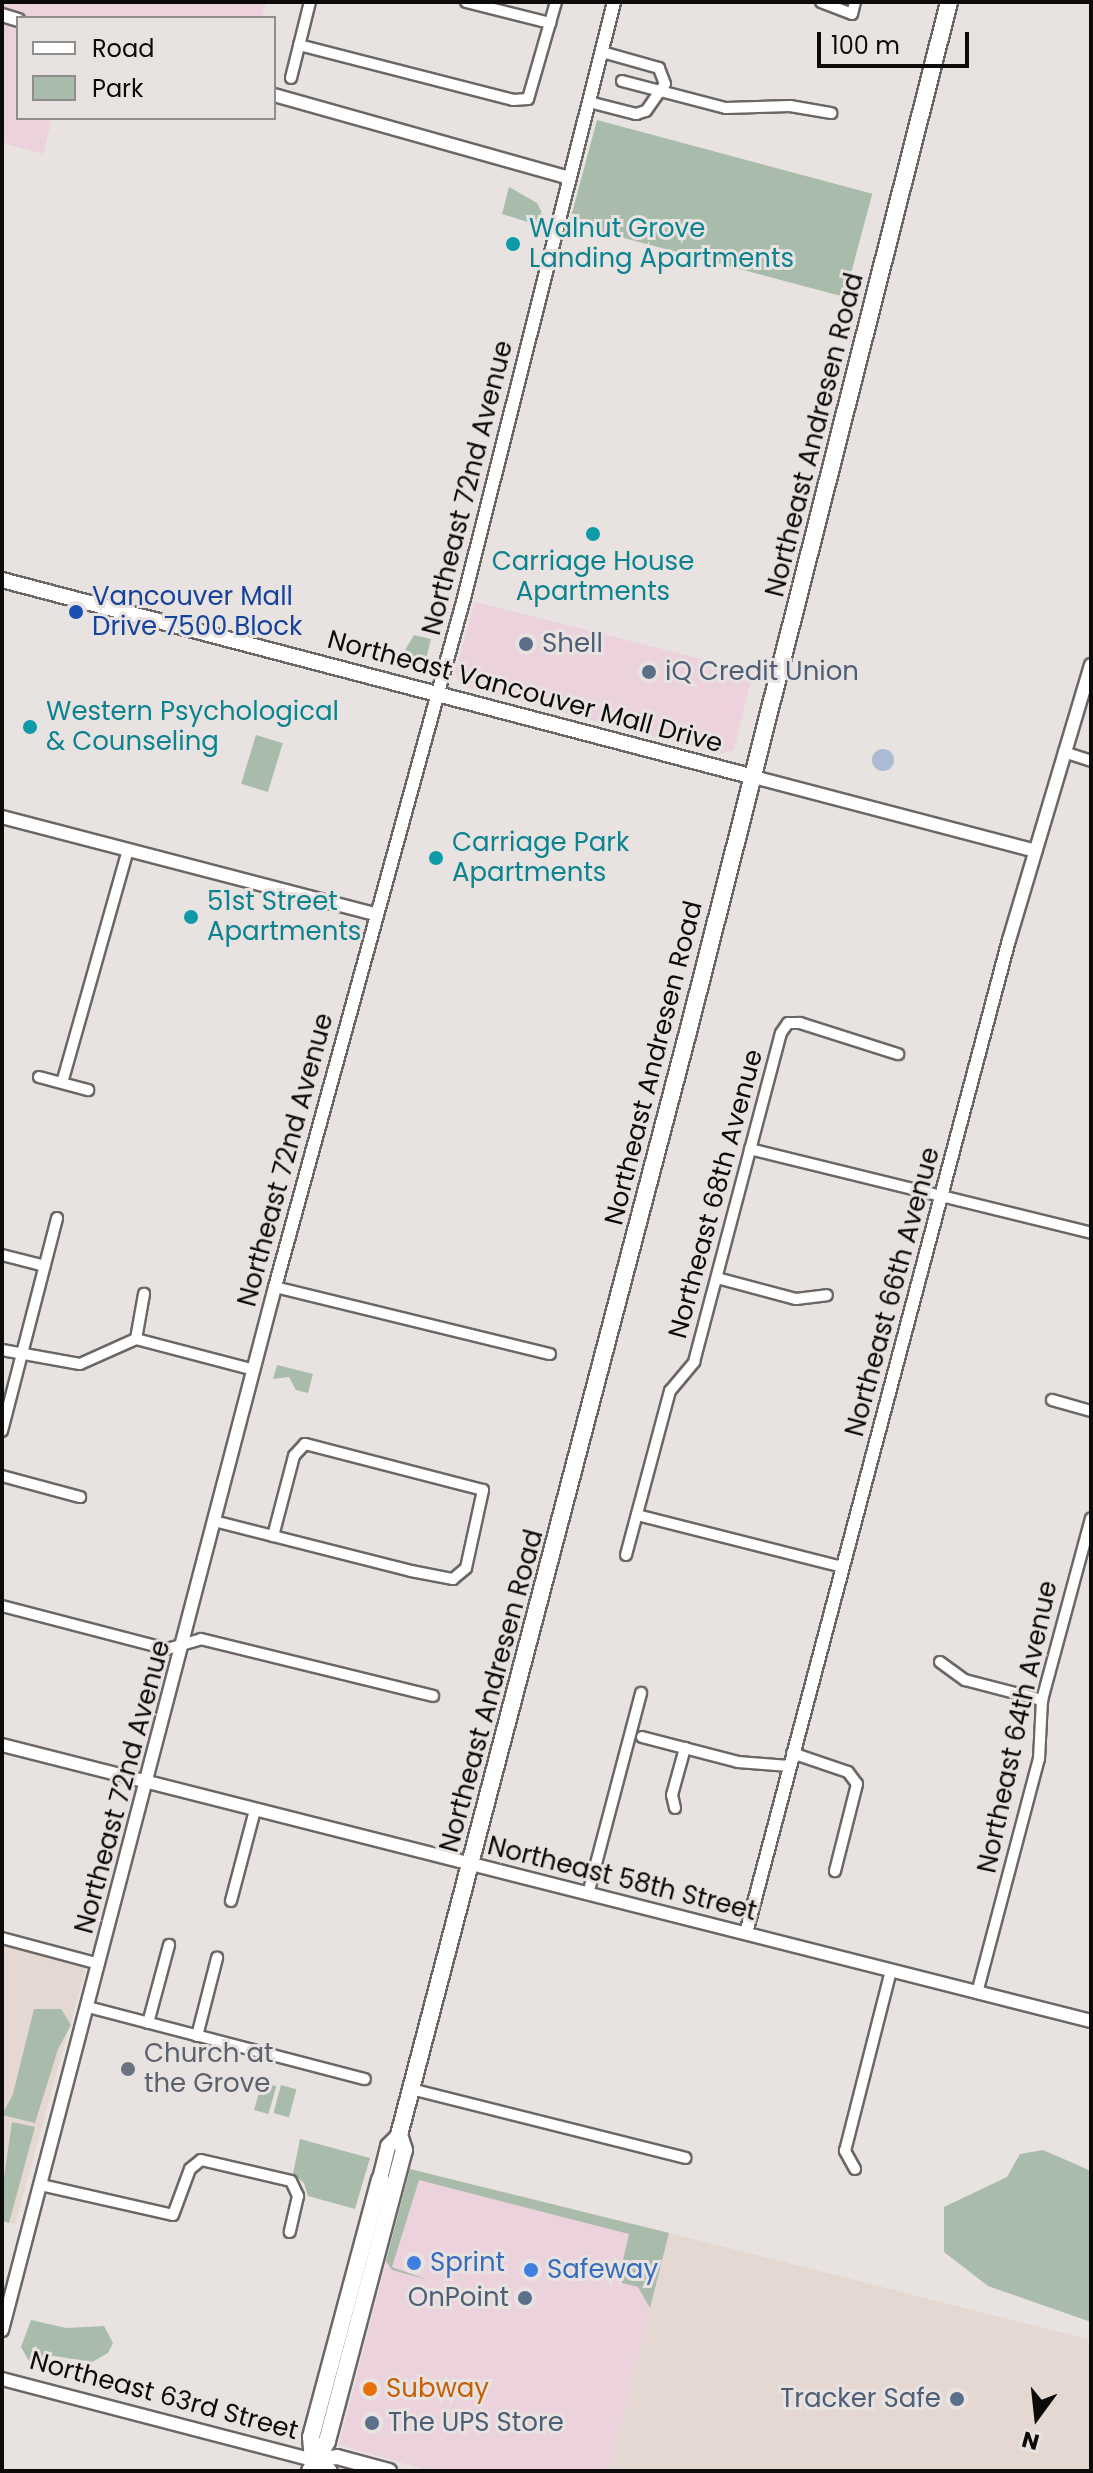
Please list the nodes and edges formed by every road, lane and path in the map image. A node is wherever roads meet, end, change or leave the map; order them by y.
1 (310, 2) edge
2 (466, 2) edge
3 (556, 2) edge
4 (614, 2) edge
5 (821, 2) edge
6 (855, 2) edge
7 (949, 2) edge
8 (550, 23) junction
9 (299, 45) junction
10 (602, 52) junction
11 (291, 78) dead end
12 (622, 81) dead end
13 (662, 92) junction
14 (276, 96) edge
15 (589, 102) junction
16 (831, 113) dead end
17 (570, 178) junction
18 (2, 580) edge
19 (1091, 665) edge
20 (437, 694) junction
21 (1064, 752) junction
22 (1091, 761) edge
23 (750, 776) junction
24 (2, 817) edge
25 (128, 849) junction
26 (1035, 851) junction
27 (375, 914) junction
28 (898, 1054) dead end
29 (39, 1077) dead end
30 (62, 1083) junction
31 (88, 1090) dead end
32 (750, 1149) junction
33 (942, 1193) junction
34 (57, 1218) dead end
35 (1091, 1233) edge
36 (2, 1255) edge
37 (45, 1266) junction
38 (717, 1278) junction
39 (275, 1287) junction
40 (144, 1294) dead end
41 (827, 1295) dead end
42 (136, 1339) junction
43 (2, 1350) edge
44 (550, 1354) dead end
45 (22, 1356) junction
46 (254, 1370) junction
47 (1052, 1400) dead end
48 (1091, 1411) edge
49 (2, 1431) edge
50 (2, 1476) edge
51 (80, 1497) dead end
52 (637, 1515) junction
53 (1091, 1518) edge
54 (214, 1521) junction
55 (273, 1536) junction
56 (626, 1555) dead end
57 (842, 1567) junction
58 (2, 1606) edge
59 (184, 1643) junction
60 (940, 1662) dead end
61 (641, 1693) dead end
62 (433, 1696) dead end
63 (1042, 1700) junction
64 (642, 1737) dead end
65 (2, 1745) edge
66 (685, 1748) junction
67 (791, 1759) junction
68 (147, 1783) junction
69 (675, 1808) dead end
70 (255, 1810) junction
71 (472, 1864) junction
72 (835, 1871) dead end
73 (588, 1894) junction
74 (231, 1901) dead end
75 (746, 1933) junction
76 (2, 1938) edge
77 (169, 1945) dead end
78 (217, 1958) dead end
79 (99, 1964) junction
80 (891, 1971) junction
81 (977, 1993) junction
82 (88, 2007) junction
83 (1091, 2021) edge
84 (148, 2023) junction
85 (197, 2036) junction
86 (365, 2079) dead end
87 (411, 2089) junction
88 (399, 2135) junction
89 (685, 2158) dead end
90 (855, 2169) dead end
91 (380, 2179) joint
92 (41, 2185) junction
93 (290, 2232) dead end
94 (2, 2330) edge
95 (2, 2379) edge
96 (312, 2465) edge
97 (330, 2471) edge
98 (389, 2471) edge

1 - 9 street
2 - 8 street
3 - 8 street
4 - 10 street, Northeast 72nd Avenue
5 - 6 street
7 - 23 main road, Northeast Andresen Road
8 - 9 street
9 - 11 street
10 - 13 street
10 - 15 street, Northeast 72nd Avenue
12 - 13 street
13 - 15 street
13 - 16 street
14 - 17 street
15 - 17 street, Northeast 72nd Avenue
17 - 20 street, Northeast 72nd Avenue
18 - 20 main road, Northeast Vancouver Mall Drive
19 - 21 street, Northeast 66th Avenue
20 - 23 main road, Northeast Vancouver Mall Drive
20 - 27 street, Northeast 72nd Avenue
21 - 22 street
21 - 26 street, Northeast 66th Avenue
23 - 26 street, Northeast Vancouver Mall Drive
23 - 71 main road, Northeast Andresen Road
24 - 25 street
25 - 27 street
25 - 30 street
26 - 33 street, Northeast 66th Avenue
27 - 39 street, Northeast 72nd Avenue
28 - 32 street, Northeast 68th Avenue
29 - 30 street
30 - 31 street
32 - 33 street
32 - 38 street, Northeast 68th Avenue
33 - 35 street
33 - 57 street, Northeast 66th Avenue
34 - 37 street
36 - 37 street
37 - 45 street
38 - 41 street
38 - 52 street, Northeast 68th Avenue
39 - 44 street
39 - 46 street, Northeast 72nd Avenue
40 - 42 street
42 - 45 street
42 - 46 street
43 - 45 street
45 - 49 street
46 - 54 street, Northeast 72nd Avenue
47 - 48 street
50 - 51 street
52 - 56 street, Northeast 68th Avenue
52 - 57 street
53 - 63 street, Northeast 64th Avenue
54 - 55 street
54 - 59 street, Northeast 72nd Avenue
55 - 55 street
57 - 67 street, Northeast 66th Avenue
58 - 59 street
59 - 62 street
59 - 68 street, Northeast 72nd Avenue
60 - 63 street
61 - 73 street
63 - 81 street, Northeast 64th Avenue
64 - 66 street
65 - 68 street, Northeast 58th Street
66 - 67 street
66 - 69 street
67 - 72 street
67 - 75 street, Northeast 66th Avenue
68 - 70 street, Northeast 58th Street
68 - 79 street, Northeast 72nd Avenue
70 - 71 street, Northeast 58th Street
70 - 74 street
71 - 73 street, Northeast 58th Street
71 - 87 main road, Northeast Andresen Road
73 - 75 street, Northeast 58th Street
75 - 80 street, Northeast 58th Street
76 - 79 street
77 - 84 street
78 - 85 street
79 - 82 street, Northeast 72nd Avenue
80 - 81 street, Northeast 58th Street
80 - 90 street
81 - 83 street, Northeast 58th Street
82 - 84 street
82 - 92 street, Northeast 72nd Avenue
84 - 85 street
85 - 86 street
87 - 88 main road, Northeast Andresen Road
87 - 89 street
88 - 91 main road, Northeast Andresen Road
88 - 96 main road, Northeast Andresen Road
91 - 96 main road, Northeast Andresen Road
92 - 93 street
92 - 94 street, Northeast 72nd Avenue
95 - 96 street, Northeast 63rd Street
96 - 97 main road, Northeast 63rd Street
96 - 98 main road, Northeast 63rd Street

